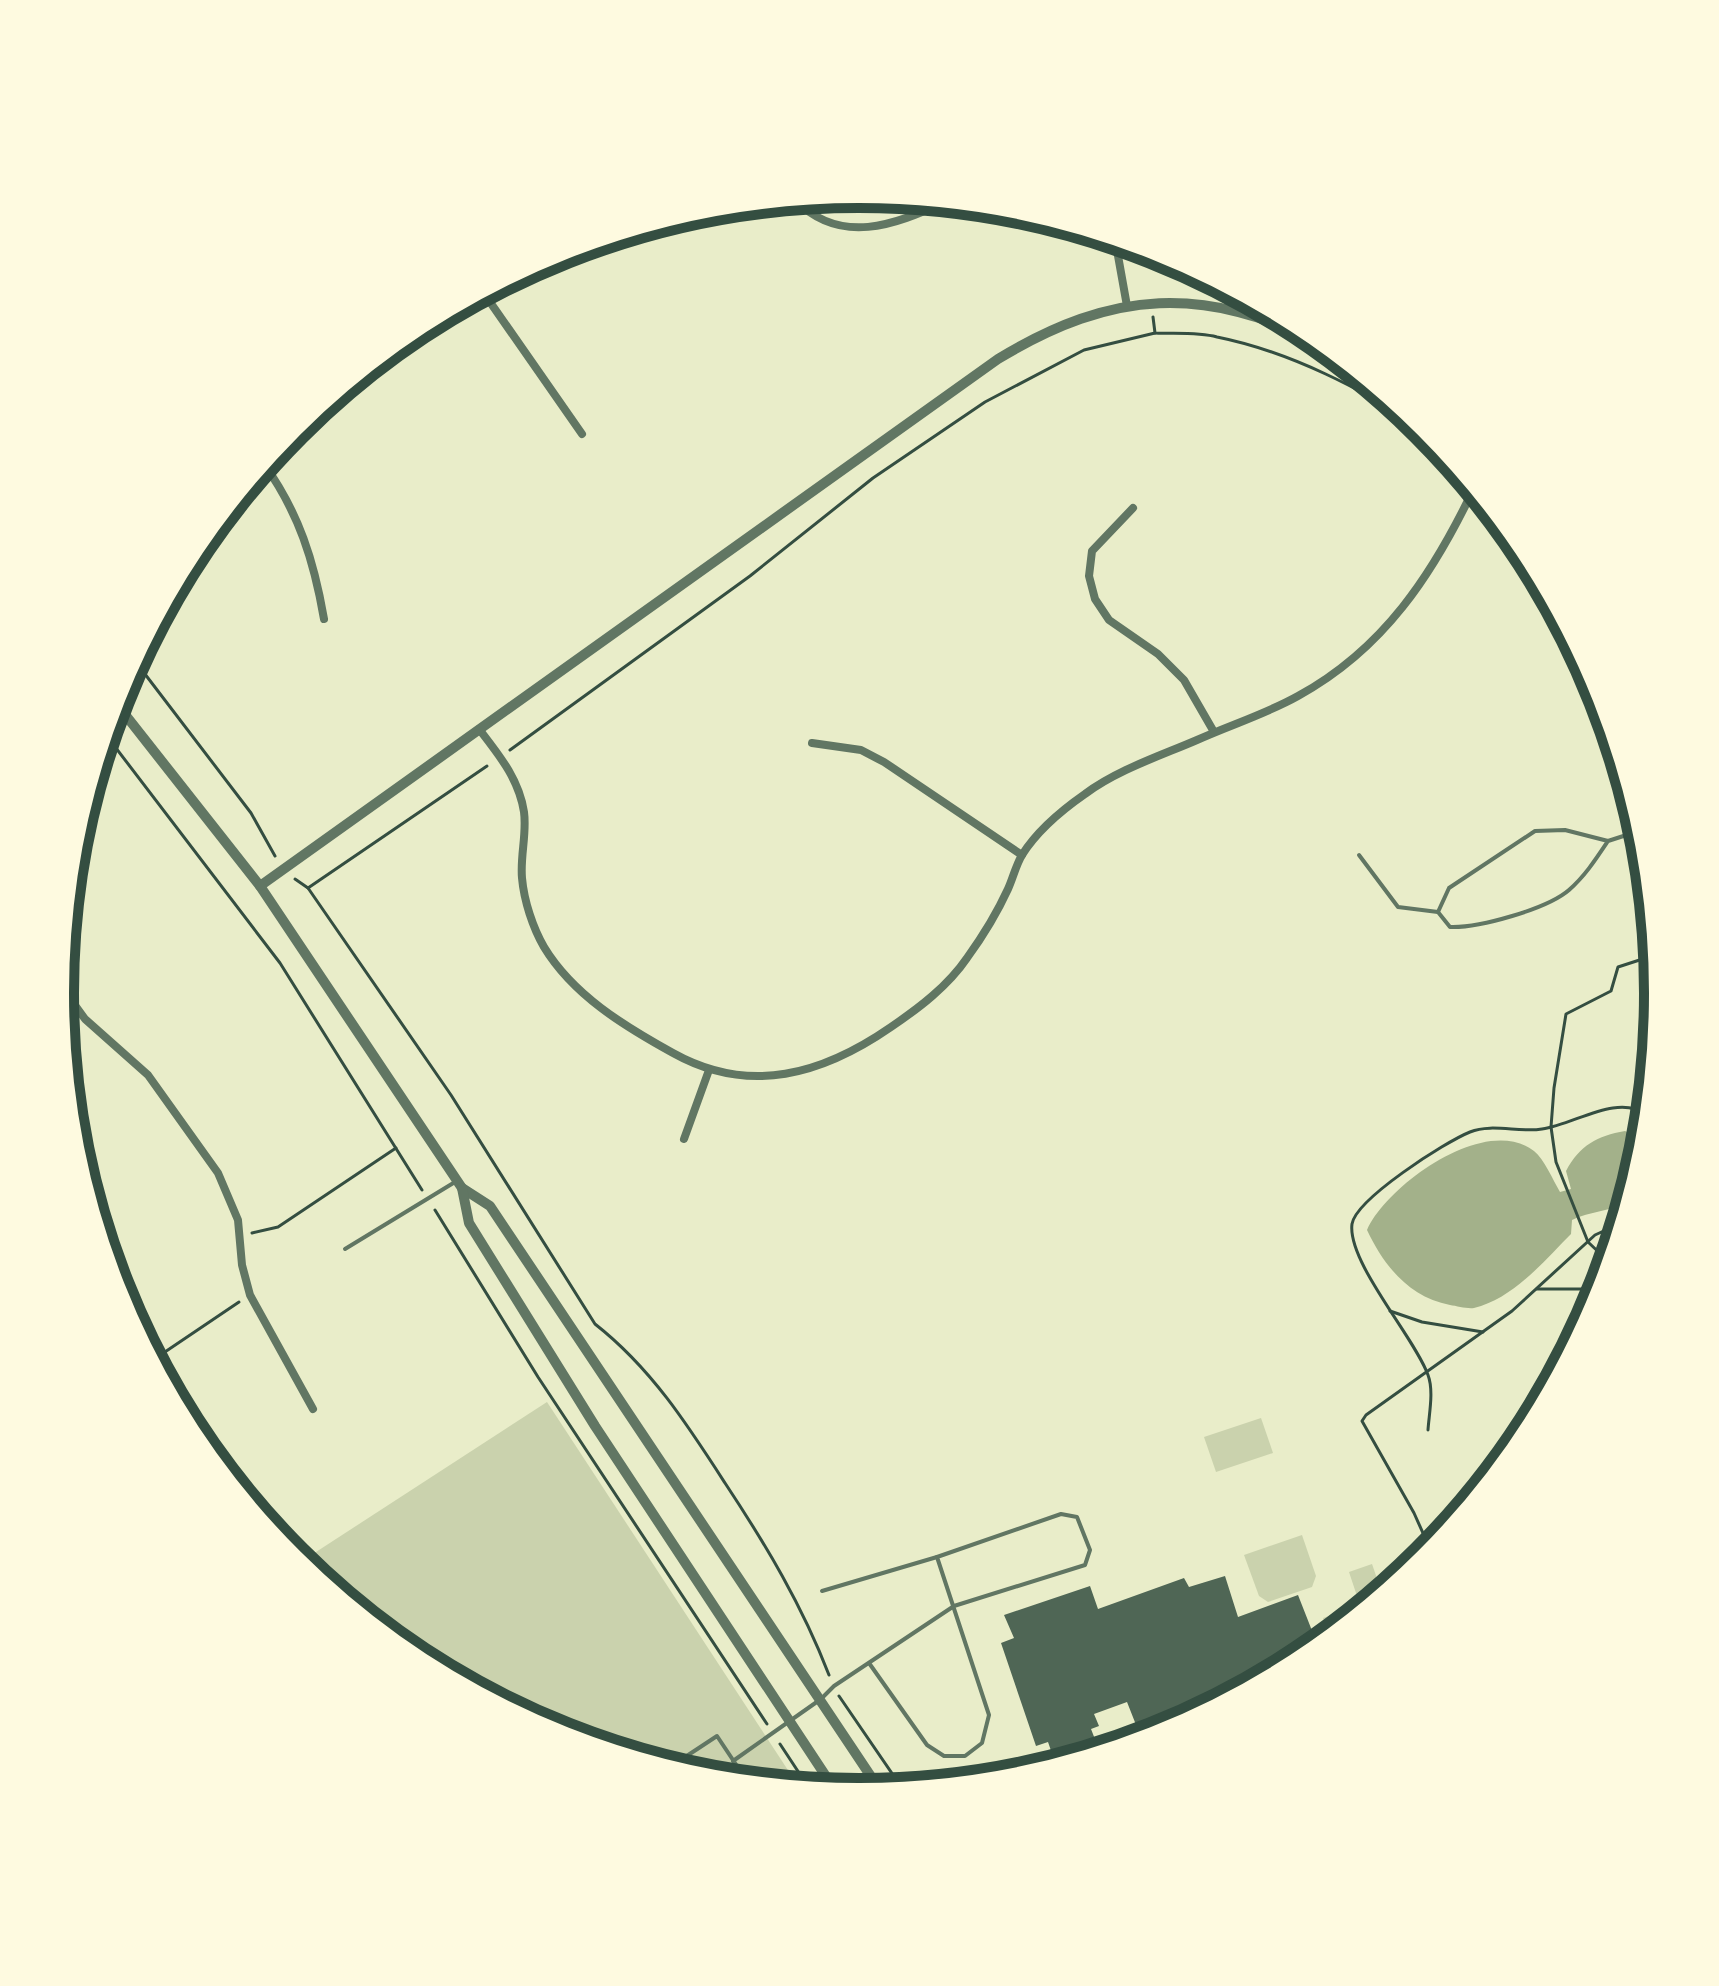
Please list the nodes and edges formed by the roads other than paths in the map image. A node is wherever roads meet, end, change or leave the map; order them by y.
1 (805, 209) edge
2 (925, 210) edge
3 (1117, 251) edge
4 (489, 301) edge
5 (1127, 306) junction
6 (1256, 315) edge
7 (582, 434) dead end
8 (270, 474) edge
9 (1469, 498) edge
10 (1133, 508) dead end
11 (324, 619) dead end
12 (126, 715) edge
13 (479, 729) junction
14 (1214, 732) junction
15 (812, 743) dead end
16 (1629, 834) edge
17 (1608, 841) junction
18 (1022, 855) junction
19 (1359, 855) dead end
20 (260, 886) junction
21 (1438, 912) junction
22 (74, 1004) edge
23 (709, 1070) junction
24 (684, 1139) dead end
25 (460, 1184) junction
26 (345, 1249) dead end
27 (313, 1409) dead end
28 (937, 1557) junction
29 (822, 1591) dead end
30 (954, 1606) junction
31 (869, 1663) junction
32 (821, 1699) junction
33 (789, 1720) junction
34 (684, 1758) edge
35 (733, 1761) junction
36 (738, 1769) edge
37 (827, 1777) edge
38 (872, 1778) edge

1 - 2 street
3 - 5 street
4 - 7 street
5 - 6 street
5 - 13 street
8 - 11 street
9 - 14 street
10 - 14 street
12 - 20 street
13 - 20 street
13 - 23 street
14 - 18 street
15 - 18 street
16 - 17 lane
17 - 21 lane
17 - 21 lane
18 - 23 street
19 - 21 lane
20 - 25 street
22 - 27 street
23 - 24 street
25 - 26 lane
25 - 32 street
25 - 33 street
28 - 29 lane
28 - 30 lane
28 - 30 lane
30 - 31 lane
30 - 31 lane
31 - 32 lane
32 - 33 lane
32 - 38 street
33 - 35 lane
33 - 37 street
34 - 35 lane
35 - 36 lane

